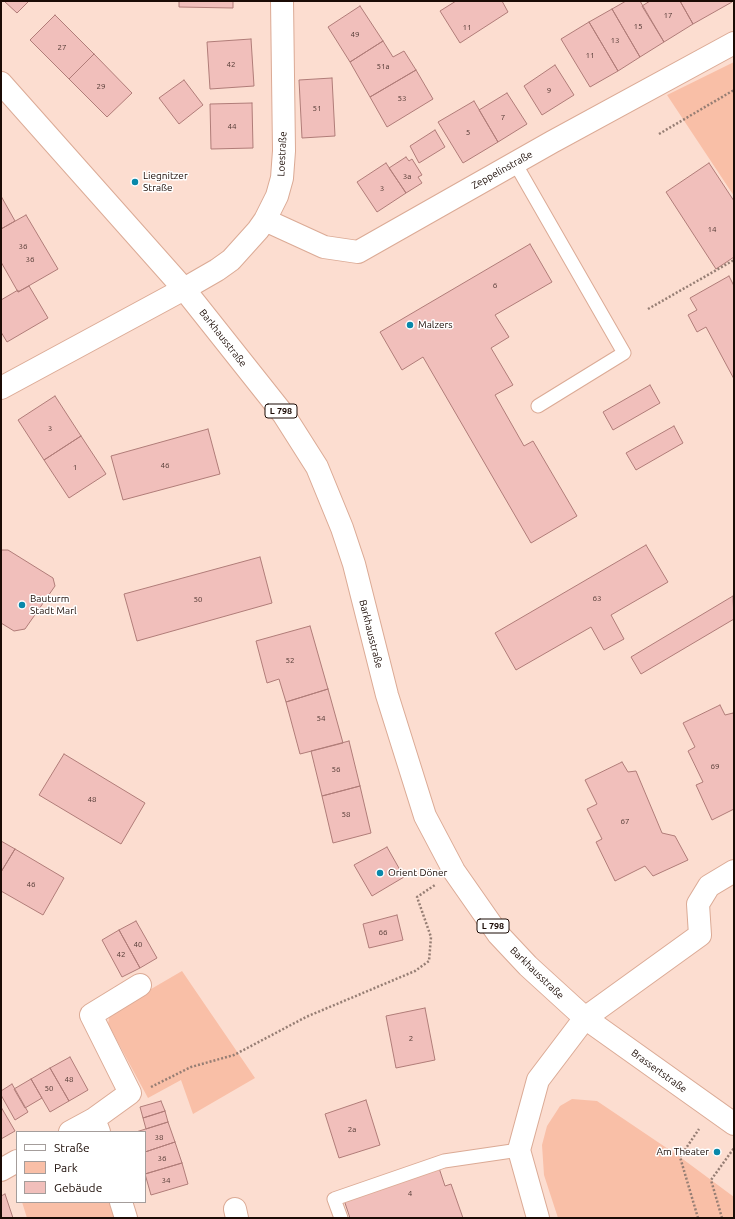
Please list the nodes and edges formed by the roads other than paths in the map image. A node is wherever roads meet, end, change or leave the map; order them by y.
1 (282, 1) edge
2 (734, 43) edge
3 (1, 84) edge
4 (515, 163) junction
5 (265, 220) junction
6 (184, 289) junction
7 (1, 388) edge
8 (538, 406) dead end
9 (734, 870) edge
10 (140, 985) dead end
11 (585, 1018) junction
12 (734, 1124) edge
13 (97, 1125) edge
14 (74, 1131) edge
15 (518, 1150) junction
16 (16, 1162) edge
17 (1, 1170) edge
18 (121, 1203) edge
19 (126, 1218) edge
20 (341, 1218) edge
21 (538, 1218) edge

1 - 5 street, Loestraße
2 - 4 street, Zeppelinstraße
3 - 6 street, Barkhausstraße / L 798
4 - 5 street, Zeppelinstraße
4 - 8 lane
5 - 6 street, Loestraße
6 - 7 street
6 - 11 street, Barkhausstraße / L 798
9 - 11 street
10 - 13 street
11 - 12 street, Brassertstraße / L 798
11 - 15 street
13 - 14 street
15 - 20 lane
15 - 21 street
16 - 17 street
18 - 19 street

